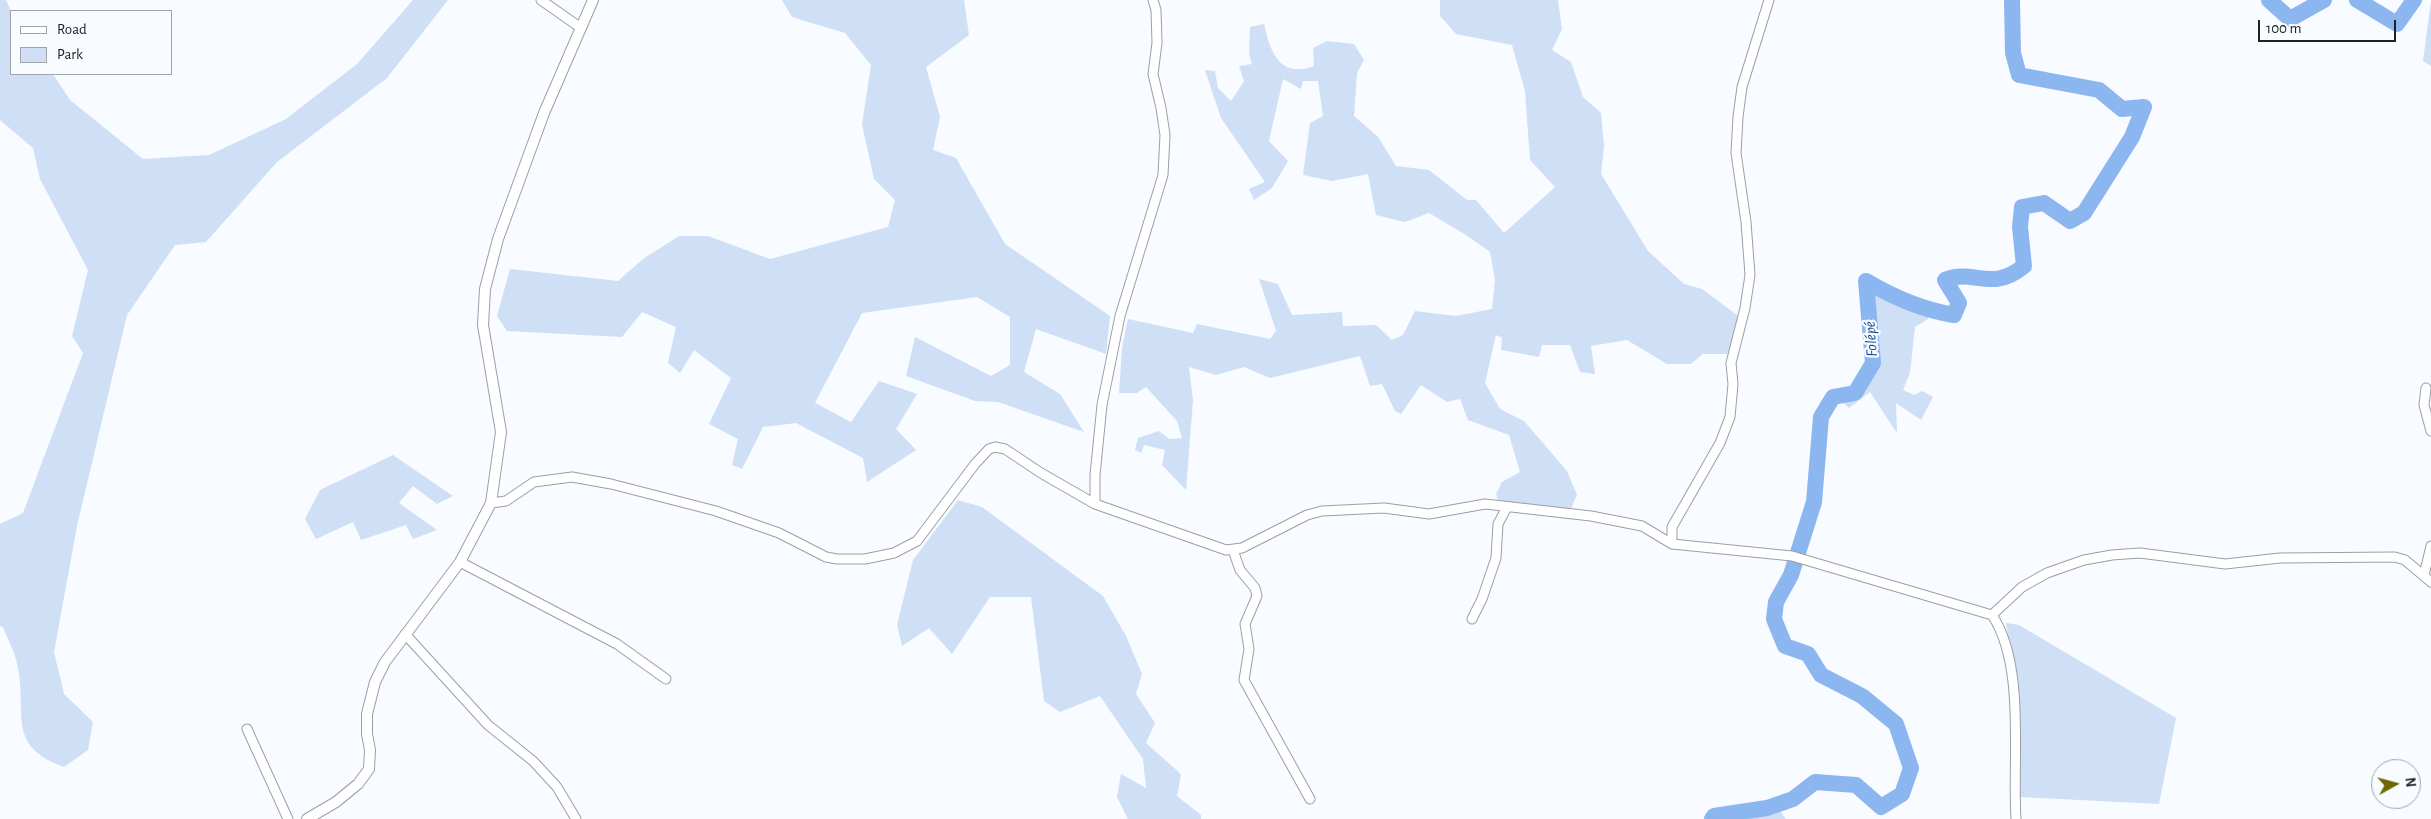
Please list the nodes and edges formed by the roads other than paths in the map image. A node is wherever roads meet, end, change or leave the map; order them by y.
1 (541, 0) edge
2 (593, 0) edge
3 (1153, 0) edge
4 (1769, 0) edge
5 (581, 28) junction
6 (2426, 388) dead end
7 (2431, 431) edge
8 (491, 503) junction
9 (1095, 504) junction
10 (1507, 506) junction
11 (1672, 544) junction
12 (2431, 546) edge
13 (1233, 550) junction
14 (460, 562) junction
15 (2428, 578) edge
16 (1992, 615) junction
17 (1472, 620) dead end
18 (405, 634) junction
19 (666, 679) dead end
20 (247, 729) dead end
21 (1310, 799) dead end
22 (288, 819) edge
23 (307, 819) edge
24 (576, 819) edge
25 (2016, 819) edge

1 - 5 street
2 - 5 street
3 - 9 street
4 - 11 street
5 - 8 street
6 - 7 street
8 - 9 street
8 - 14 street
9 - 13 street
10 - 11 street
10 - 13 street
10 - 17 street
11 - 16 street
12 - 15 street
13 - 21 street
14 - 18 street
14 - 19 street
15 - 16 street
16 - 25 street
18 - 23 street
18 - 24 street
20 - 22 street

